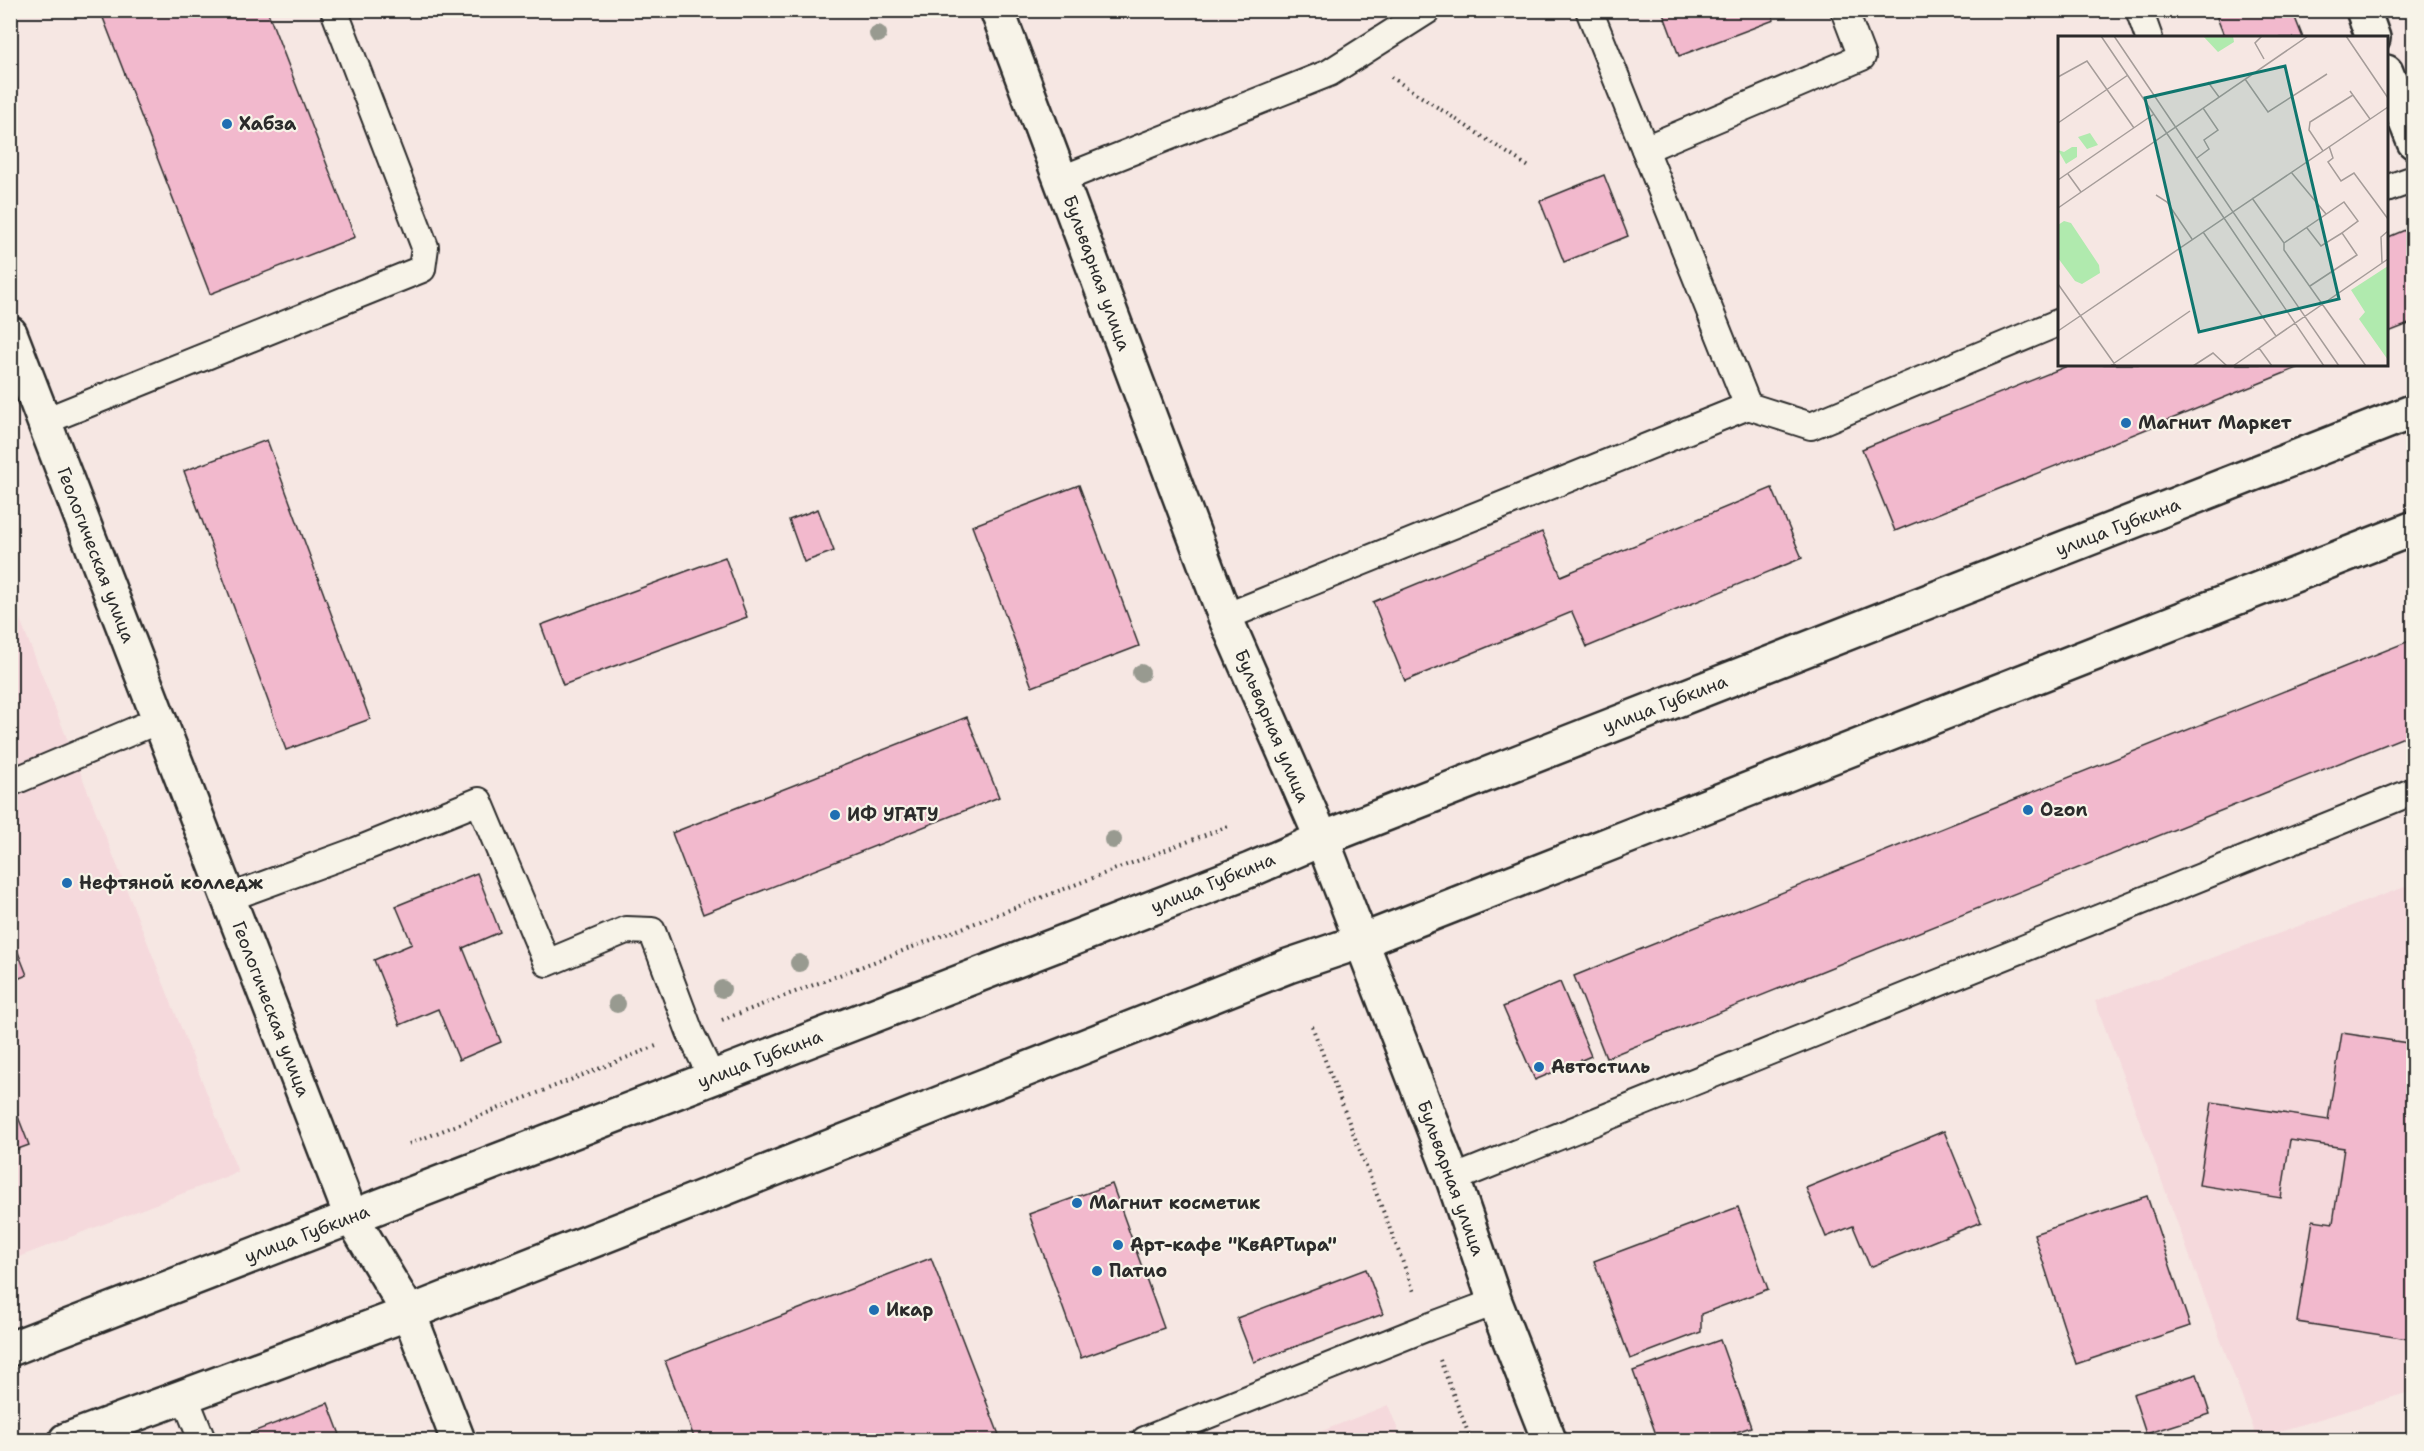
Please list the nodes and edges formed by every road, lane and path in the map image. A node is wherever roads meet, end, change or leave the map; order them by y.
1 (334, 10) edge
2 (997, 10) edge
3 (1428, 10) edge
4 (1589, 10) edge
5 (1844, 10) edge
6 (2139, 10) edge
7 (2363, 10) edge
8 (2148, 36) edge
9 (2372, 36) edge
10 (1358, 55) junction
11 (2388, 77) edge
12 (2414, 142) edge
13 (1645, 149) junction
14 (1529, 167) dead end
15 (1062, 179) junction
16 (2414, 179) edge
17 (2388, 188) edge
18 (2058, 323) edge
19 (10, 333) edge
20 (1748, 406) junction
21 (2414, 411) edge
22 (45, 421) junction
23 (2414, 528) edge
24 (1225, 617) junction
25 (159, 720) junction
26 (10, 783) edge
27 (2414, 791) edge
28 (1231, 825) dead end
29 (1322, 839) junction
30 (228, 898) junction
31 (1362, 941) junction
32 (1312, 1026) dead end
33 (690, 1032) junction
34 (712, 1078) junction
35 (410, 1144) dead end
36 (1453, 1179) junction
37 (351, 1216) junction
38 (1495, 1302) junction
39 (409, 1313) junction
40 (1428, 1327) junction
41 (10, 1349) edge
42 (184, 1395) junction
43 (66, 1440) edge
44 (202, 1440) edge
45 (458, 1440) edge
46 (1145, 1440) edge
47 (1471, 1440) edge
48 (1549, 1440) edge

1 - 22 lane
2 - 15 street, Бульварная улица
3 - 10 lane
4 - 13 lane
5 - 13 lane
6 - 8 lane
7 - 9 street
10 - 14 path
10 - 15 lane
11 - 12 street
13 - 20 lane
15 - 24 street, Бульварная улица
16 - 17 lane
18 - 20 lane
19 - 22 street, Геологическая улица
20 - 24 lane
21 - 29 street, улица Губкина
22 - 25 street, Геологическая улица
23 - 31 street
24 - 29 street, Бульварная улица
25 - 26 lane
25 - 30 street, Геологическая улица
27 - 36 lane
28 - 33 path
29 - 31 street, Бульварная улица
29 - 34 street, улица Губкина
30 - 33 lane
30 - 37 street, Геологическая улица
31 - 36 street, Бульварная улица
31 - 39 street
32 - 40 path
33 - 34 lane
33 - 35 path
34 - 37 street, улица Губкина
36 - 38 street, Бульварная улица
37 - 39 street, Геологическая улица
37 - 41 street, улица Губкина
38 - 40 lane
38 - 48 street, Бульварная улица
39 - 42 street
39 - 45 street, Геологическая улица
40 - 46 lane
40 - 47 path
42 - 43 street
42 - 44 lane

